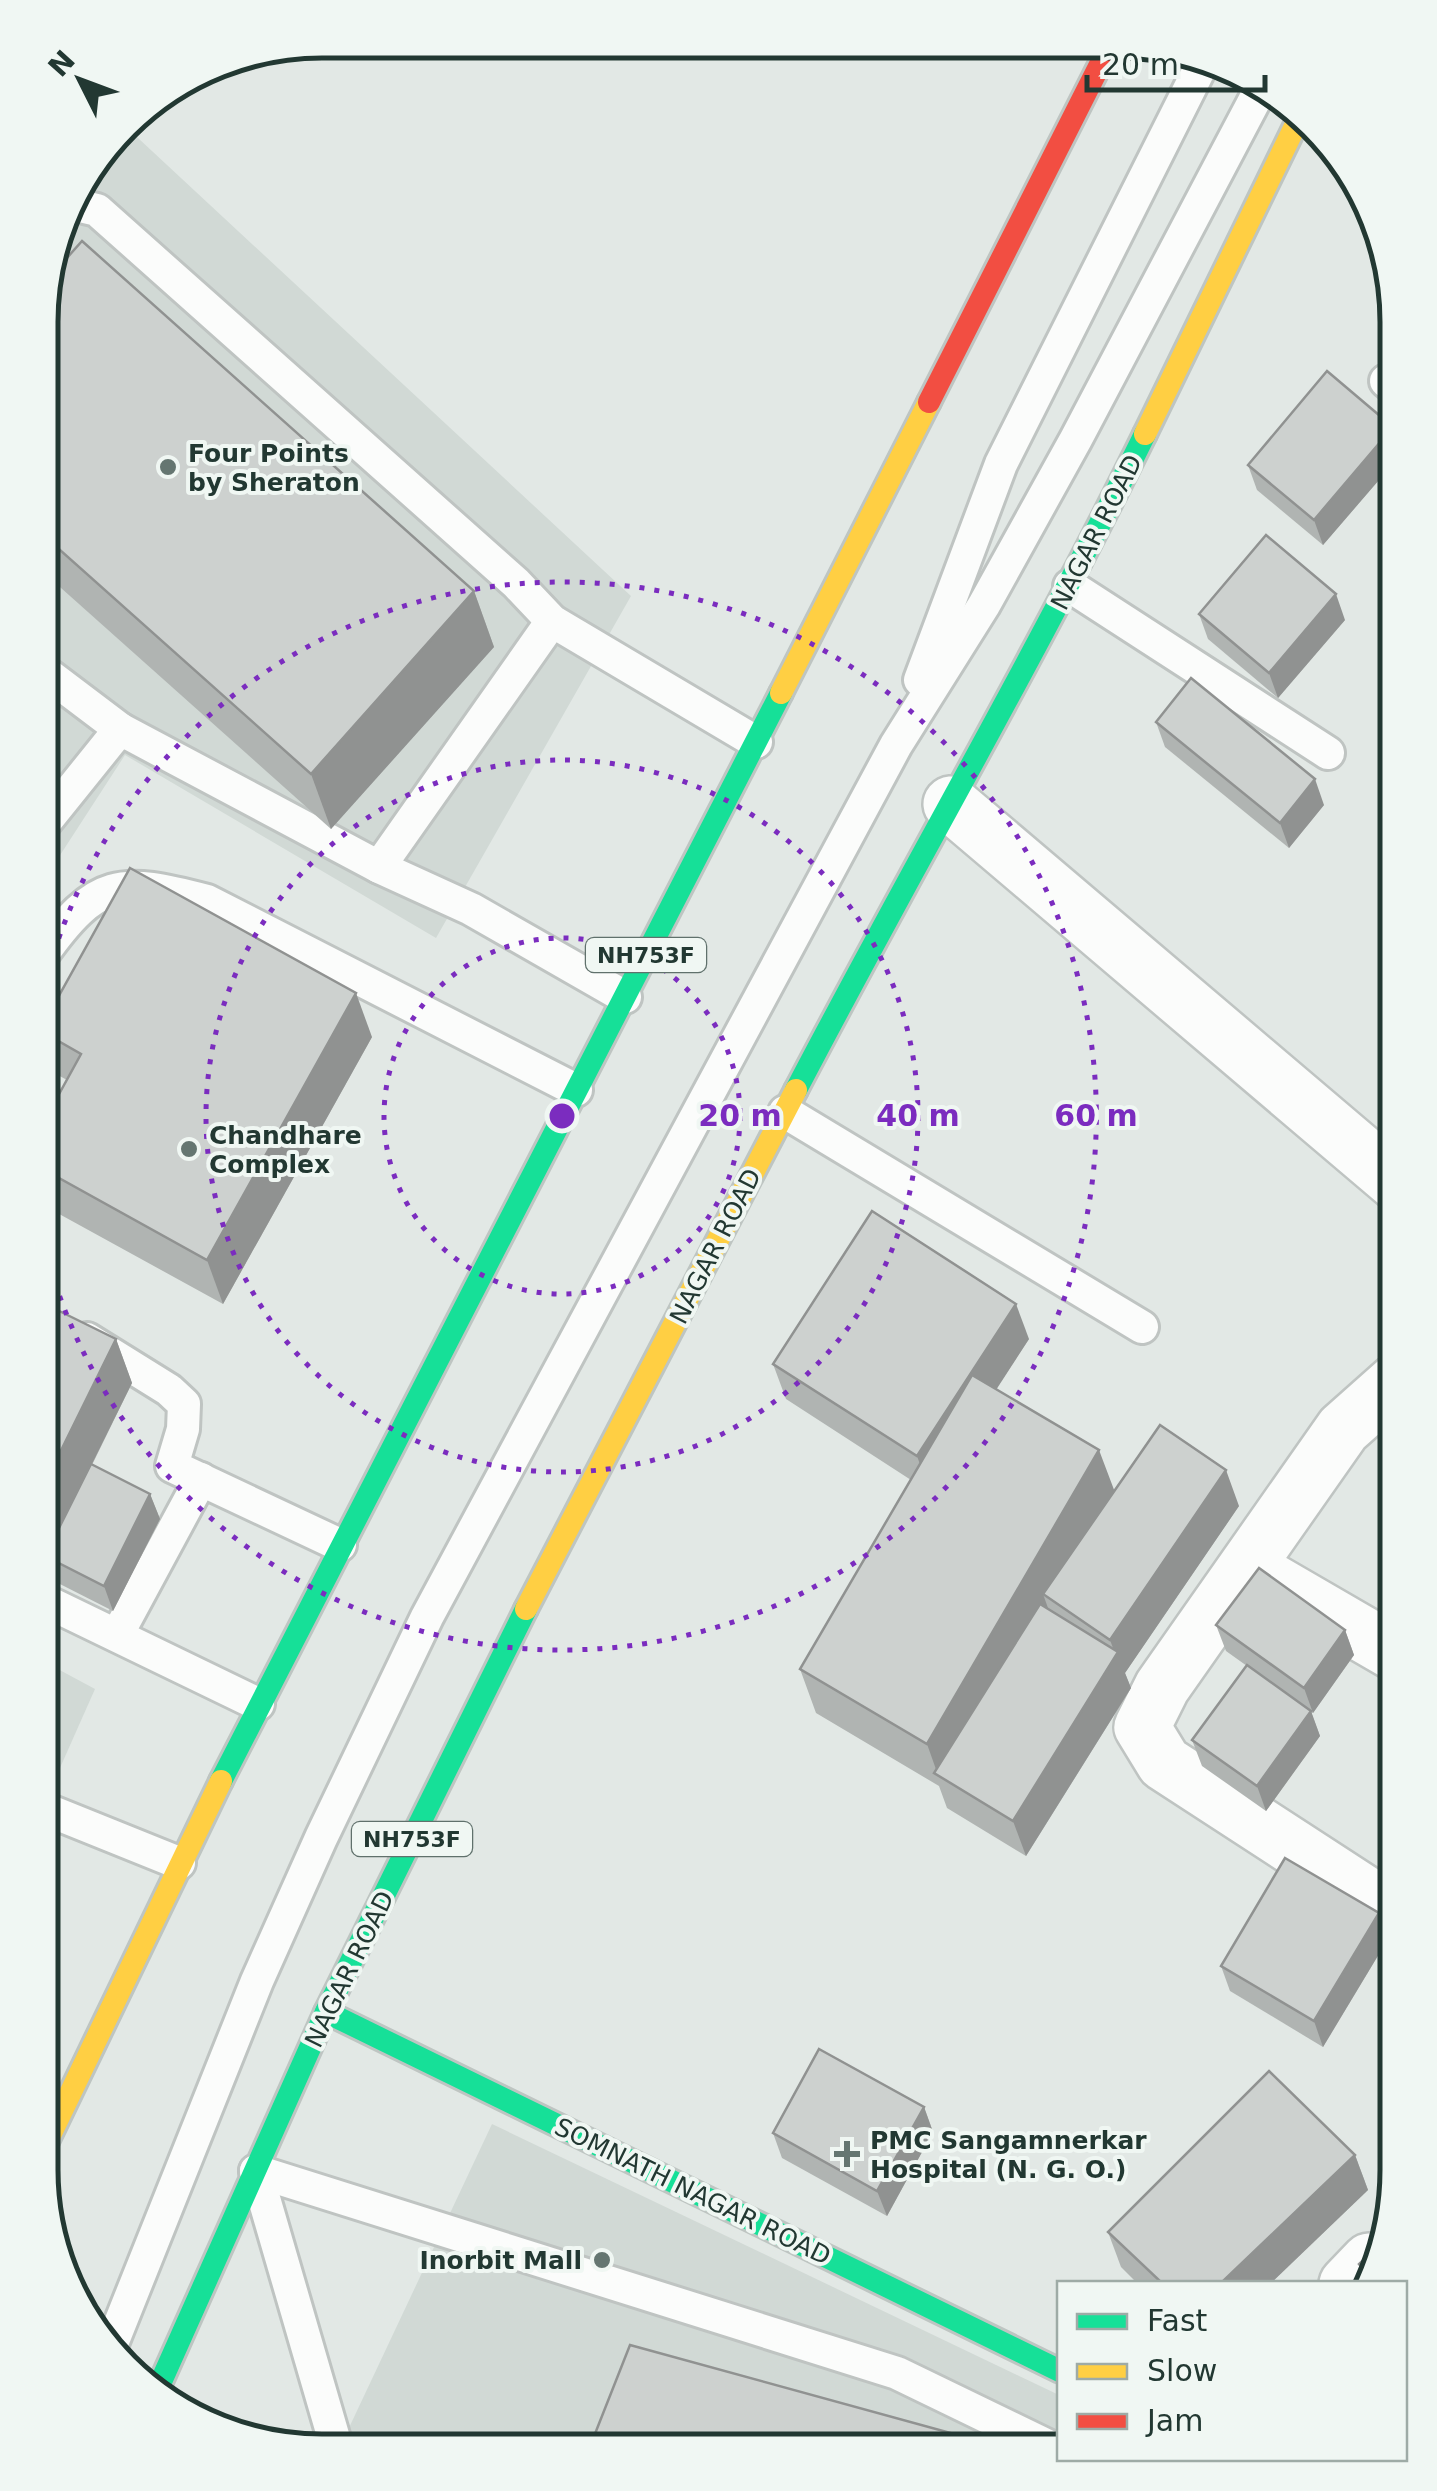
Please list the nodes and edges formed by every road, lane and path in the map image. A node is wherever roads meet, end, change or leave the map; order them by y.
1 (1103, 58) edge
2 (1197, 71) edge
3 (1256, 98) edge
4 (1294, 128) edge
5 (85, 207) edge
6 (1070, 586) junction
7 (552, 620) junction
8 (57, 681) edge
9 (120, 729) junction
10 (756, 742) junction
11 (896, 746) junction
12 (1328, 753) dead end
13 (951, 804) junction
14 (57, 807) edge
15 (379, 867) junction
16 (57, 934) edge
17 (624, 997) junction
18 (576, 1090) junction
19 (785, 1112) junction
20 (1380, 1169) edge
21 (57, 1320) edge
22 (1142, 1327) dead end
23 (1379, 1397) edge
24 (201, 1479) junction
25 (340, 1545) junction
26 (1246, 1567) junction
27 (57, 1607) edge
28 (117, 1636) junction
29 (1379, 1644) edge
30 (258, 1704) junction
31 (57, 1814) edge
32 (179, 1863) junction
33 (1379, 1903) edge
34 (326, 2012) junction
35 (57, 2120) edge
36 (256, 2171) junction
37 (116, 2334) edge
38 (1057, 2370) edge
39 (162, 2380) edge
40 (334, 2434) edge
41 (1023, 2434) edge

1 - 10 main road, NH753F
2 - 11 lane
3 - 11 lane
4 - 6 main road, NAGAR ROAD / NH753F
5 - 7 lane
6 - 12 lane
6 - 13 main road, NAGAR ROAD / NH753F
7 - 10 lane
7 - 15 lane
8 - 9 lane
9 - 14 lane
9 - 15 lane
10 - 17 main road, NH753F
11 - 37 lane
13 - 19 main road, NAGAR ROAD / NH753F
13 - 20 street
15 - 17 lane
16 - 18 lane
17 - 18 main road, NH753F
18 - 25 main road, NH753F
19 - 22 lane
19 - 34 main road, NAGAR ROAD / NH753F
21 - 24 lane
23 - 26 street
24 - 25 lane
24 - 28 lane
25 - 30 main road, NH753F
26 - 29 street
26 - 33 street
27 - 28 lane
28 - 30 lane
30 - 32 main road, NH753F
31 - 32 lane
32 - 35 main road, NH753F
34 - 36 main road, NAGAR ROAD / NH753F
34 - 38 main road, SOMNATH NAGAR ROAD
36 - 39 main road, NAGAR ROAD / NH753F
36 - 40 lane
36 - 41 lane

